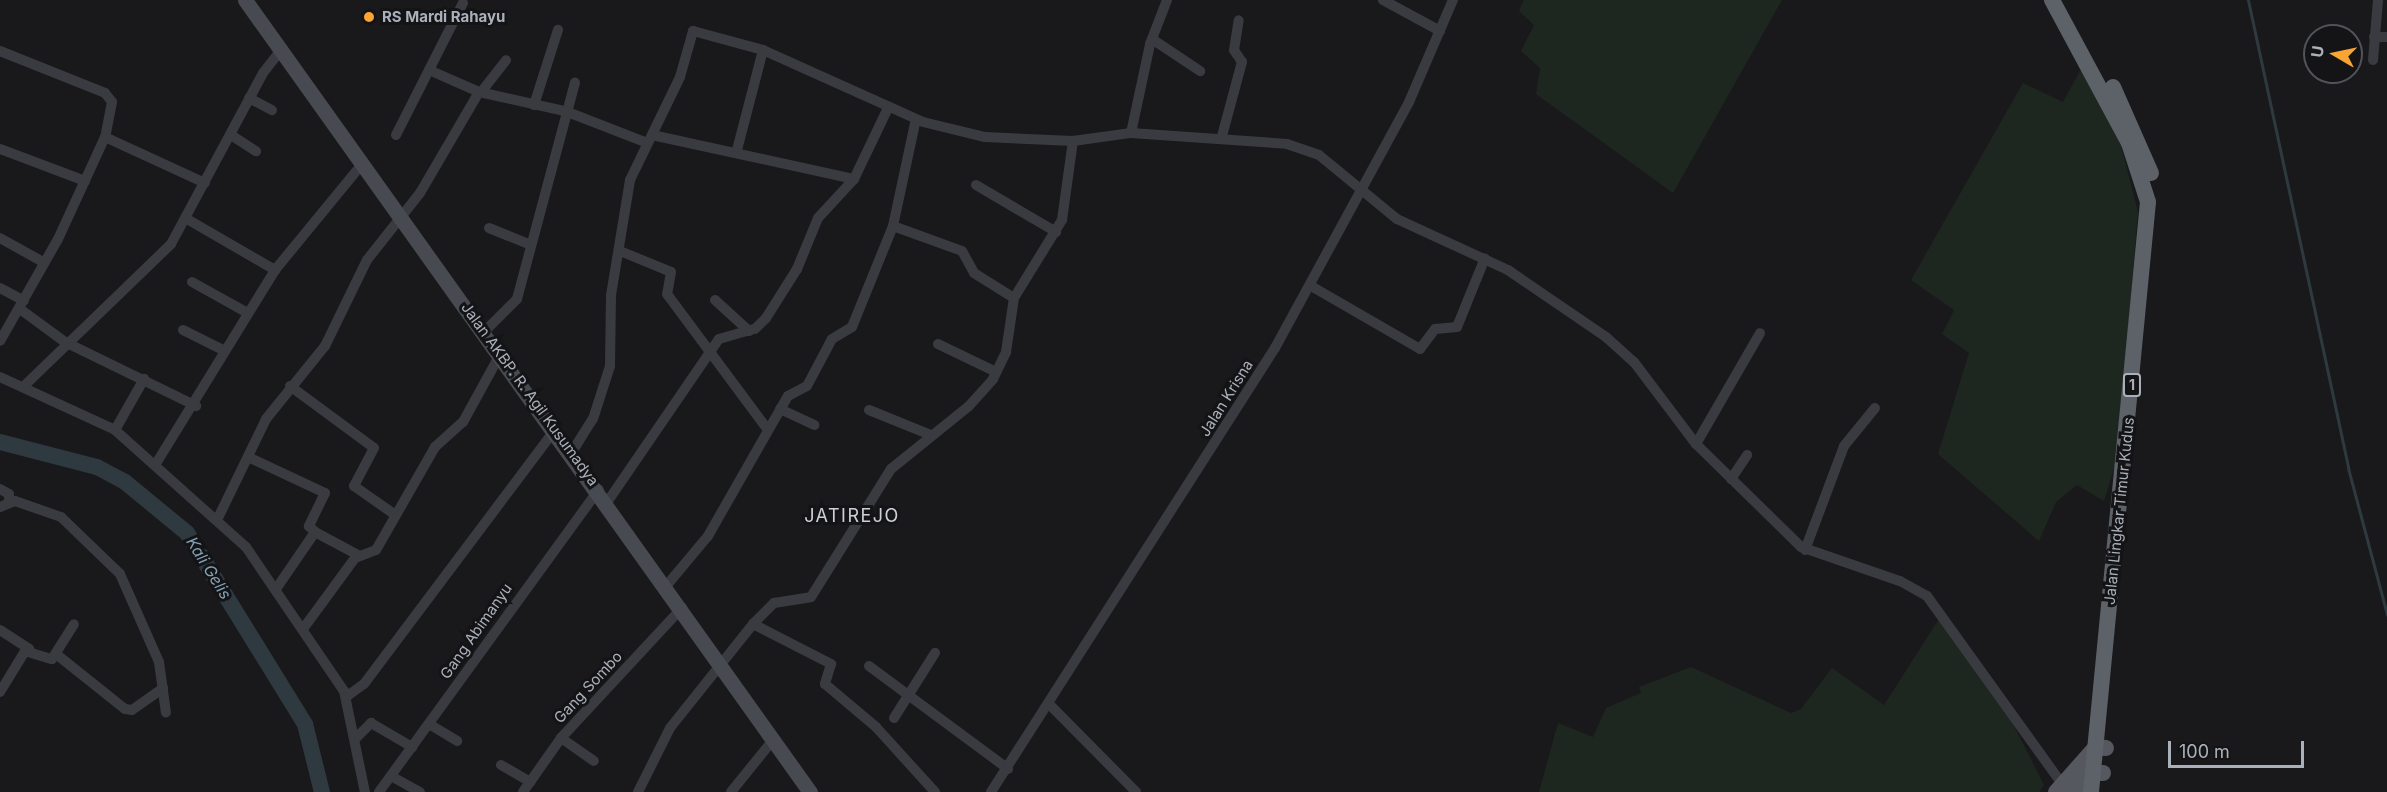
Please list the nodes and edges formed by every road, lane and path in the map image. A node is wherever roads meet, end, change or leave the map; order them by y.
1 (245, 0) edge
2 (1167, 0) edge
3 (1384, 0) edge
4 (1453, 0) edge
5 (2052, 0) edge
6 (2064, 0) edge
7 (2378, 0) edge
8 (463, 3) dead end
9 (1239, 20) dead end
10 (558, 30) dead end
11 (1440, 31) junction
12 (2374, 37) junction
13 (2387, 37) edge
14 (1152, 39) junction
15 (282, 49) junction
16 (763, 50) junction
17 (0, 51) edge
18 (506, 60) dead end
19 (2373, 60) dead end
20 (429, 70) junction
21 (1200, 71) dead end
22 (575, 83) dead end
23 (481, 92) junction
24 (249, 99) junction
25 (534, 105) junction
26 (888, 108) junction
27 (272, 110) dead end
28 (565, 111) junction
29 (916, 119) junction
30 (1131, 133) junction
31 (231, 135) junction
32 (396, 135) dead end
33 (1222, 136) junction
34 (105, 137) junction
35 (648, 138) junction
36 (1073, 141) junction
37 (0, 149) edge
38 (737, 150) junction
39 (256, 151) dead end
40 (363, 163) junction
41 (854, 179) junction
42 (85, 181) junction
43 (205, 183) junction
44 (976, 185) dead end
45 (1361, 194) junction
46 (400, 216) junction
47 (187, 219) junction
48 (893, 226) junction
49 (489, 228) dead end
50 (1056, 232) junction
51 (0, 238) edge
52 (531, 245) junction
53 (620, 251) junction
54 (1485, 258) junction
55 (45, 263) junction
56 (274, 270) junction
57 (192, 282) dead end
58 (1311, 286) junction
59 (0, 288) edge
60 (1014, 298) junction
61 (715, 300) dead end
62 (22, 305) junction
63 (246, 312) junction
64 (183, 330) dead end
65 (749, 330) junction
66 (485, 331) junction
67 (1760, 333) dead end
68 (0, 341) edge
69 (65, 342) junction
70 (938, 344) dead end
71 (710, 350) junction
72 (225, 351) junction
73 (501, 352) junction
74 (996, 372) junction
75 (0, 377) edge
76 (144, 379) junction
77 (290, 386) junction
78 (23, 387) junction
79 (196, 406) junction
80 (1875, 408) dead end
81 (780, 409) junction
82 (869, 410) dead end
83 (814, 426) dead end
84 (115, 430) junction
85 (555, 430) junction
86 (768, 430) junction
87 (931, 435) junction
88 (1696, 444) junction
89 (572, 452) junction
90 (1747, 455) dead end
91 (248, 457) junction
92 (156, 462) junction
93 (1731, 479) junction
94 (0, 489) edge
95 (603, 495) junction
96 (5, 504) edge
97 (394, 514) junction
98 (218, 518) junction
99 (315, 532) junction
100 (1805, 549) junction
101 (358, 555) junction
102 (667, 585) junction
103 (276, 589) junction
104 (682, 608) junction
105 (74, 624) dead end
106 (753, 624) junction
107 (303, 629) junction
108 (0, 630) edge
109 (29, 649) junction
110 (935, 653) dead end
111 (56, 654) junction
112 (721, 663) junction
113 (869, 666) dead end
114 (1, 686) edge
115 (163, 688) junction
116 (912, 694) junction
117 (346, 697) junction
118 (1051, 706) junction
119 (166, 713) dead end
120 (894, 718) dead end
121 (429, 724) junction
122 (561, 738) junction
123 (355, 739) junction
124 (773, 740) junction
125 (457, 741) dead end
126 (412, 747) junction
127 (2101, 748) junction
128 (594, 761) dead end
129 (501, 765) dead end
130 (1008, 769) junction
131 (2098, 773) junction
132 (391, 776) junction
133 (530, 782) junction
134 (2065, 790) edge
135 (365, 792) edge
136 (379, 792) edge
137 (420, 792) edge
138 (524, 792) edge
139 (638, 792) edge
140 (731, 792) edge
141 (810, 792) edge
142 (935, 792) edge
143 (991, 792) edge
144 (1136, 792) edge
145 (2091, 792) edge
146 (2101, 792) edge

1 - 15 main road, Jalan AKBP. R. Agil Kusumadya
2 - 14 street
3 - 11 street
4 - 11 street, Jalan Krisna
5 - 127 highway, Jalan Lingkar Timur Kudus / 1
6 - 127 highway, Jalan Lingkar Timur Kudus / 1
7 - 12 street
8 - 20 street
9 - 33 street
10 - 25 street
11 - 45 street, Jalan Krisna
12 - 13 street
12 - 19 street
14 - 21 street
14 - 30 street
15 - 24 street
15 - 40 main road, Jalan AKBP. R. Agil Kusumadya
16 - 26 street
16 - 35 street
16 - 38 street
17 - 34 street
18 - 23 street
20 - 23 street
20 - 32 street
22 - 28 street
23 - 25 street
23 - 46 street
24 - 27 street
24 - 31 street
25 - 28 street
26 - 29 street
26 - 41 street
28 - 35 street
28 - 52 street
29 - 36 street
29 - 48 street
30 - 33 street
30 - 36 street
31 - 39 street
31 - 43 street
33 - 45 street
34 - 42 street
34 - 43 street
35 - 38 street
35 - 53 street
36 - 50 street
37 - 42 street
38 - 41 street
40 - 46 main road, Jalan AKBP. R. Agil Kusumadya
40 - 56 street
41 - 65 street
42 - 55 street
43 - 47 street
44 - 50 street
45 - 54 street
45 - 58 street, Jalan Krisna
46 - 66 main road, Jalan AKBP. R. Agil Kusumadya
46 - 77 street
47 - 56 street
47 - 69 street
48 - 60 street
48 - 81 street
49 - 52 street
50 - 60 street
51 - 55 street
52 - 66 street
53 - 71 street
53 - 89 street
54 - 58 street
54 - 88 street
55 - 62 street
56 - 63 street
57 - 63 street
58 - 118 street, Jalan Krisna
59 - 62 street
60 - 74 street
61 - 65 street
62 - 68 street
62 - 69 street
63 - 72 street
64 - 72 street
65 - 71 street
66 - 73 main road, Jalan AKBP. R. Agil Kusumadya
67 - 88 street
69 - 76 street
69 - 78 street
70 - 74 street
71 - 86 street
71 - 95 street, Gang Abimanyu
72 - 79 street
73 - 85 main road, Jalan AKBP. R. Agil Kusumadya
73 - 97 street
74 - 87 street
75 - 78 street
76 - 79 street
76 - 84 street
77 - 91 street
77 - 97 street
78 - 84 street
79 - 92 street
80 - 100 street
81 - 83 street
81 - 86 street
82 - 87 street
84 - 92 street
85 - 89 main road, Jalan AKBP. R. Agil Kusumadya
85 - 117 street
86 - 102 street
87 - 106 street
88 - 93 street
89 - 95 main road, Jalan AKBP. R. Agil Kusumadya
90 - 93 street
91 - 98 street
91 - 99 street
92 - 98 street
93 - 100 street
94 - 96 street
95 - 102 main road, Jalan AKBP. R. Agil Kusumadya
95 - 121 street, Gang Abimanyu
96 - 115 street
97 - 101 street
98 - 103 street
99 - 101 street
99 - 103 street
100 - 134 street
101 - 107 street
102 - 104 main road, Jalan AKBP. R. Agil Kusumadya
103 - 107 street
104 - 112 main road, Jalan AKBP. R. Agil Kusumadya
104 - 122 street, Gang Sombo
105 - 111 street
106 - 112 street
106 - 142 street
107 - 117 street
108 - 109 street
109 - 111 street
109 - 114 street
110 - 116 street
111 - 115 street
112 - 124 main road, Jalan AKBP. R. Agil Kusumadya
112 - 139 street
113 - 116 street
115 - 119 street
116 - 120 street
116 - 130 street
117 - 123 street
118 - 130 street, Jalan Krisna
118 - 144 street
121 - 125 street
121 - 126 street, Gang Abimanyu
122 - 128 street
122 - 133 street, Gang Sombo
123 - 126 street
123 - 135 street
124 - 140 street
124 - 141 main road, Jalan AKBP. R. Agil Kusumadya
126 - 132 street, Gang Abimanyu
127 - 131 highway, Jalan Lingkar Timur Kudus / 1
127 - 134 main road
129 - 133 street
130 - 143 street, Jalan Krisna
131 - 134 main road
131 - 145 highway, Jalan Lingkar Timur Kudus / 1
131 - 146 highway, Jalan Lingkar Timur Kudus / 1
132 - 136 street, Gang Abimanyu
132 - 137 street
133 - 138 street, Gang Sombo

